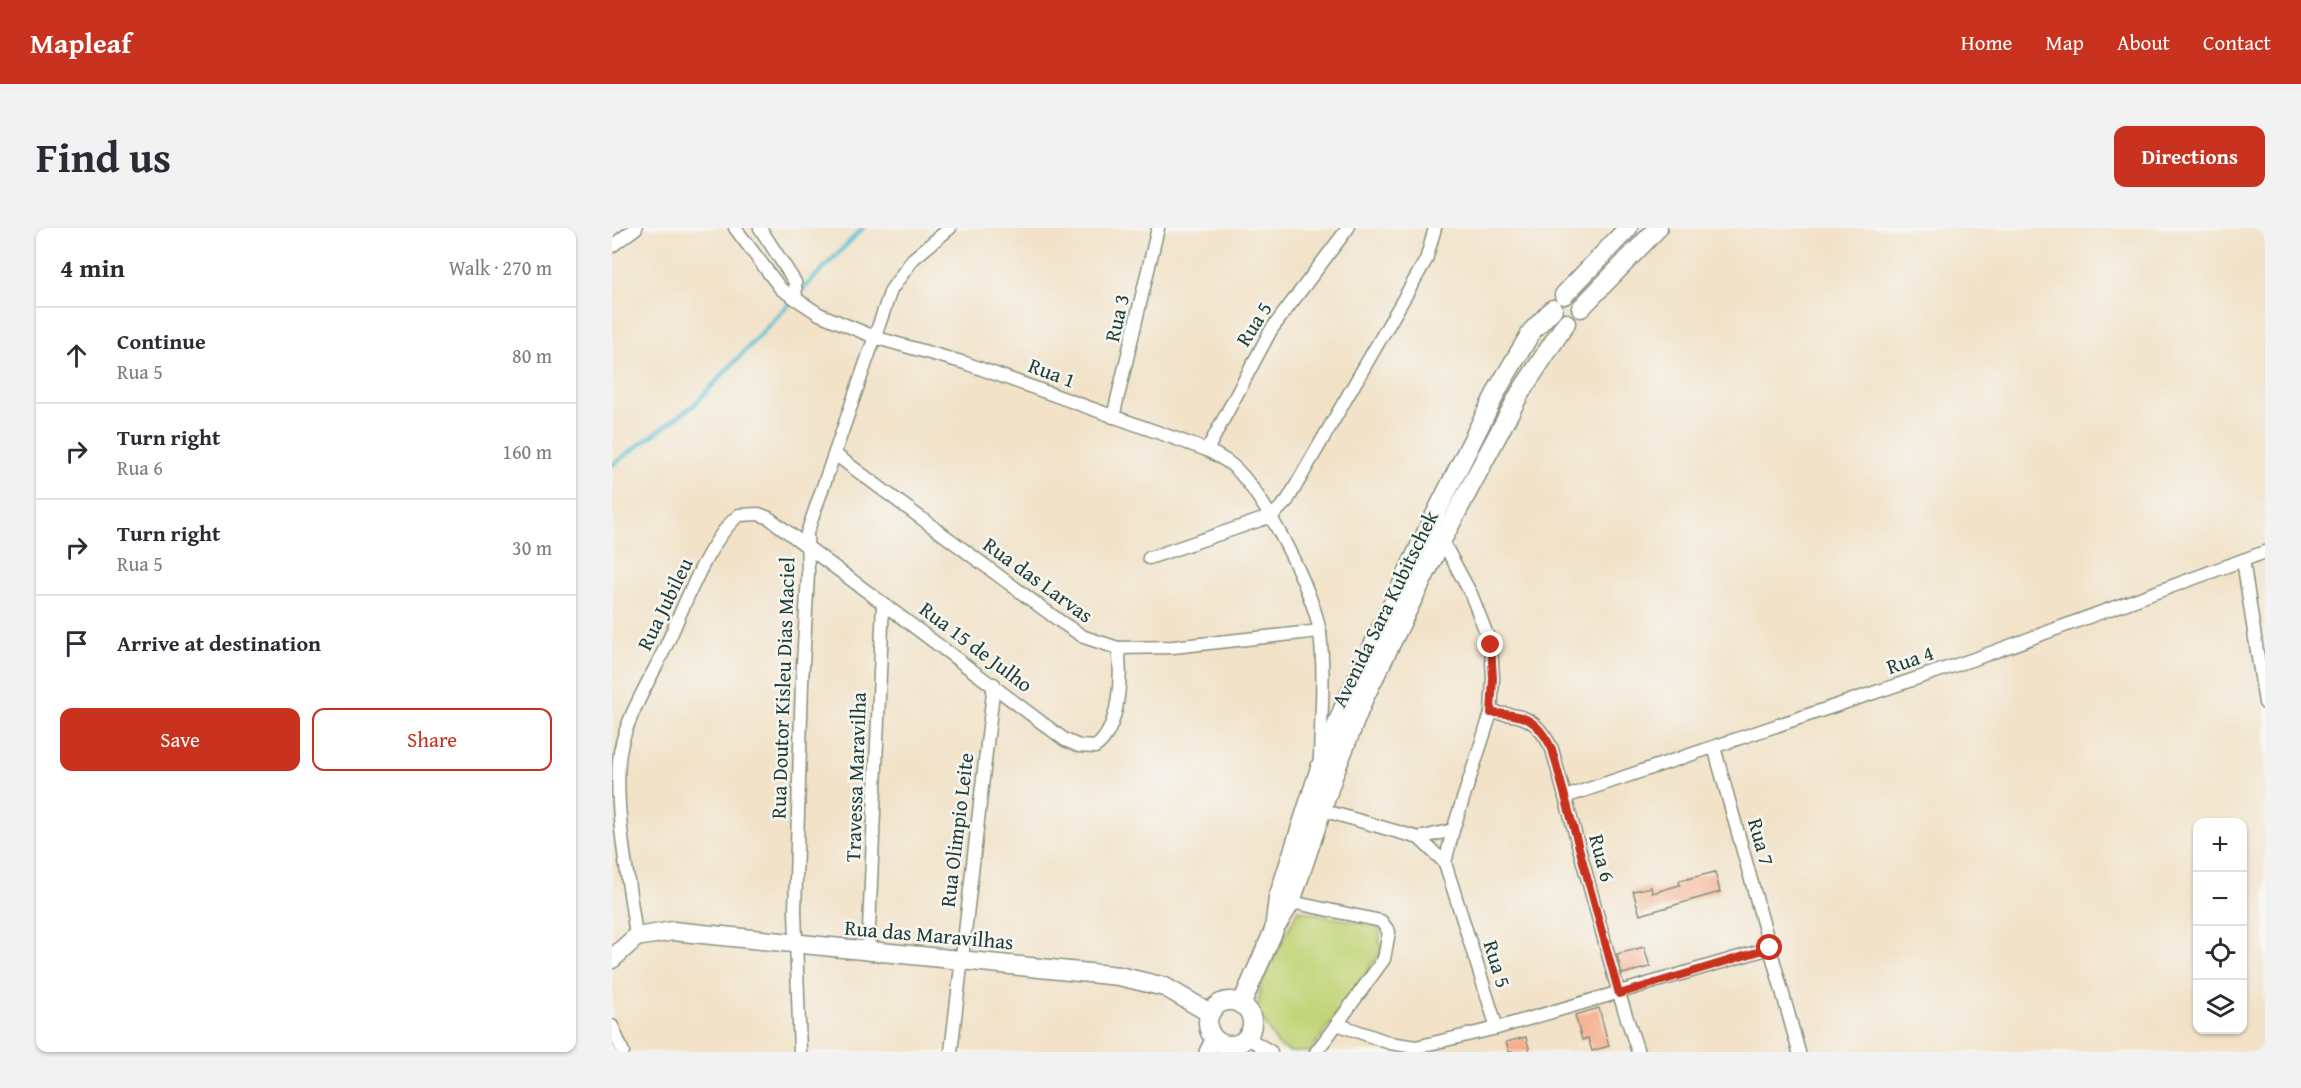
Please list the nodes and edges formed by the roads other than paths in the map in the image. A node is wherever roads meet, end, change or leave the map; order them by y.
1 (636, 228) edge
2 (735, 228) edge
3 (760, 228) edge
4 (950, 228) edge
5 (1158, 228) edge
6 (1348, 228) edge
7 (1435, 228) edge
8 (1628, 228) edge
9 (1659, 228) edge
10 (612, 246) edge
11 (796, 299) junction
12 (1558, 302) junction
13 (1581, 308) junction
14 (1566, 323) junction
15 (877, 338) junction
16 (1113, 417) junction
17 (1207, 450) junction
18 (836, 456) junction
19 (749, 512) joint
20 (1272, 516) junction
21 (1442, 540) junction
22 (808, 548) junction
23 (2265, 552) edge
24 (1149, 558) dead end
25 (2243, 560) junction
26 (883, 603) junction
27 (1320, 631) junction
28 (1118, 648) junction
29 (994, 684) junction
30 (2265, 703) edge
31 (1491, 713) junction
32 (1714, 747) junction
33 (1320, 768) junction
34 (1565, 797) junction
35 (1315, 808) junction
36 (1453, 830) junction
37 (1419, 838) junction
38 (1446, 863) junction
39 (1291, 902) junction
40 (1274, 930) junction
41 (636, 937) junction
42 (796, 944) junction
43 (1770, 948) junction
44 (868, 952) junction
45 (612, 959) edge
46 (960, 959) junction
47 (1619, 994) junction
48 (1242, 1005) junction
49 (1210, 1013) junction
50 (1337, 1024) junction
51 (612, 1026) edge
52 (1497, 1028) junction
53 (1246, 1037) junction
54 (1210, 1045) edge
55 (623, 1052) edge
56 (800, 1052) edge
57 (951, 1052) edge
58 (1271, 1052) edge
59 (1316, 1052) edge
60 (1638, 1052) edge
61 (1799, 1052) edge

1 - 10 street
2 - 11 street, Rua 1
3 - 11 street
4 - 15 street, Rua Doutor Kisleu Dias Maciel
5 - 16 street, Rua 3
6 - 17 street, Rua 5
7 - 20 street
8 - 12 main road, Avenida Sara Kubitschek
9 - 13 main road, Avenida Sara Kubitschek
11 - 15 street, Rua 1
12 - 13 main road
12 - 14 main road
12 - 33 main road, Avenida Sara Kubitschek
13 - 14 main road, Avenida Sara Kubitschek
14 - 21 main road, Avenida Sara Kubitschek
15 - 16 street, Rua 1
15 - 18 street, Rua Doutor Kisleu Dias Maciel
16 - 17 street, Rua 1
17 - 20 street, Rua 1
18 - 22 street, Rua Doutor Kisleu Dias Maciel
18 - 28 street, Rua das Larvas
19 - 22 street, Rua 15 de Julho
19 - 41 street, Rua Jubileu
20 - 24 street
20 - 27 street, Rua 1
21 - 31 street, Rua 5
21 - 35 main road, Avenida Sara Kubitschek
22 - 26 street, Rua 15 de Julho
22 - 42 street, Rua Doutor Kisleu Dias Maciel
23 - 25 street, Rua 4
25 - 30 street
25 - 32 street, Rua 4
26 - 29 street, Rua 15 de Julho
26 - 44 street, Travessa Maravilha
27 - 28 street, Rua das Larvas
27 - 33 street, Rua 1
28 - 29 street, Rua 15 de Julho
29 - 46 street, Rua Olimpio Leite
31 - 34 street, Rua 6
31 - 36 street, Rua 5
32 - 34 street, Rua 4
32 - 43 street, Rua 7
33 - 35 main road, Avenida Sara Kubitschek
34 - 47 street, Rua 6
35 - 37 street
35 - 39 main road, Avenida Sara Kubitschek
35 - 40 main road
36 - 37 street
36 - 38 street, Rua 5
37 - 38 street
38 - 52 street, Rua 5
39 - 40 main road, Avenida Sara Kubitschek
39 - 50 street
40 - 48 main road
41 - 42 main road, Rua das Maravilhas
41 - 45 main road
42 - 44 main road, Rua das Maravilhas
42 - 56 street, Rua Doutor Kisleu Dias Maciel
43 - 47 street
43 - 61 street
44 - 46 main road, Rua das Maravilhas
46 - 49 main road, Rua das Maravilhas
46 - 57 street, Rua Olimpio Leite
47 - 52 street
47 - 60 street, Rua 6
48 - 49 main road
48 - 53 main road
49 - 54 main road
50 - 52 street
50 - 59 street
51 - 55 street
53 - 54 main road
53 - 58 street

